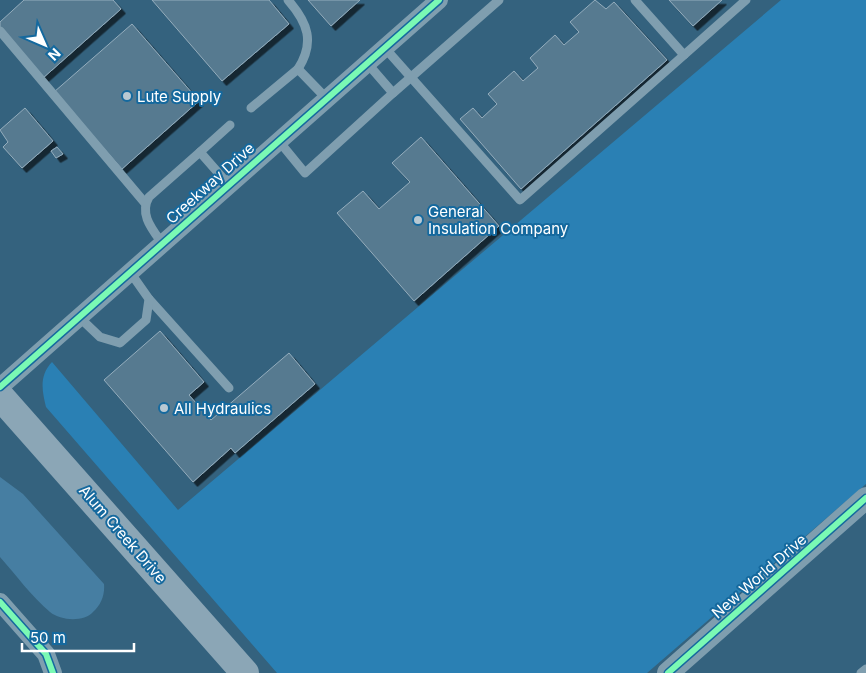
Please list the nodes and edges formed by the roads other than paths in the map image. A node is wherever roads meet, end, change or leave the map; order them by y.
1 (288, 0) edge
2 (438, 0) edge
3 (500, 0) edge
4 (635, 0) edge
5 (746, 0) edge
6 (0, 32) edge
7 (384, 48) junction
8 (684, 55) junction
9 (366, 63) junction
10 (298, 68) junction
11 (410, 78) junction
12 (393, 93) junction
13 (326, 98) junction
14 (251, 108) dead end
15 (230, 125) dead end
16 (278, 140) junction
17 (200, 152) junction
18 (228, 184) junction
19 (145, 204) junction
20 (162, 243) junction
21 (130, 272) junction
22 (148, 299) junction
23 (79, 317) junction
24 (0, 387) edge
25 (229, 388) dead end
26 (0, 396) edge
27 (866, 498) edge
28 (0, 602) edge
29 (866, 669) edge
30 (53, 673) edge
31 (245, 673) edge
32 (668, 673) edge
33 (861, 673) edge

1 - 10 lane
2 - 7 street, Creekway Drive
3 - 11 lane
4 - 8 lane
5 - 8 lane
6 - 19 lane
7 - 9 street, Creekway Drive
7 - 11 lane
8 - 11 lane
9 - 12 lane
9 - 13 street, Creekway Drive
10 - 13 lane
10 - 14 lane
11 - 12 lane
12 - 16 lane
13 - 16 street, Creekway Drive
15 - 17 lane
16 - 18 street, Creekway Drive
17 - 18 lane
17 - 19 lane
18 - 20 street, Creekway Drive
19 - 20 lane
20 - 21 street, Creekway Drive
21 - 22 lane
21 - 23 street, Creekway Drive
22 - 23 lane
22 - 25 lane
23 - 24 street, Creekway Drive
26 - 31 main road, Alum Creek Drive
27 - 32 street, New World Drive
28 - 30 street
29 - 33 lane

